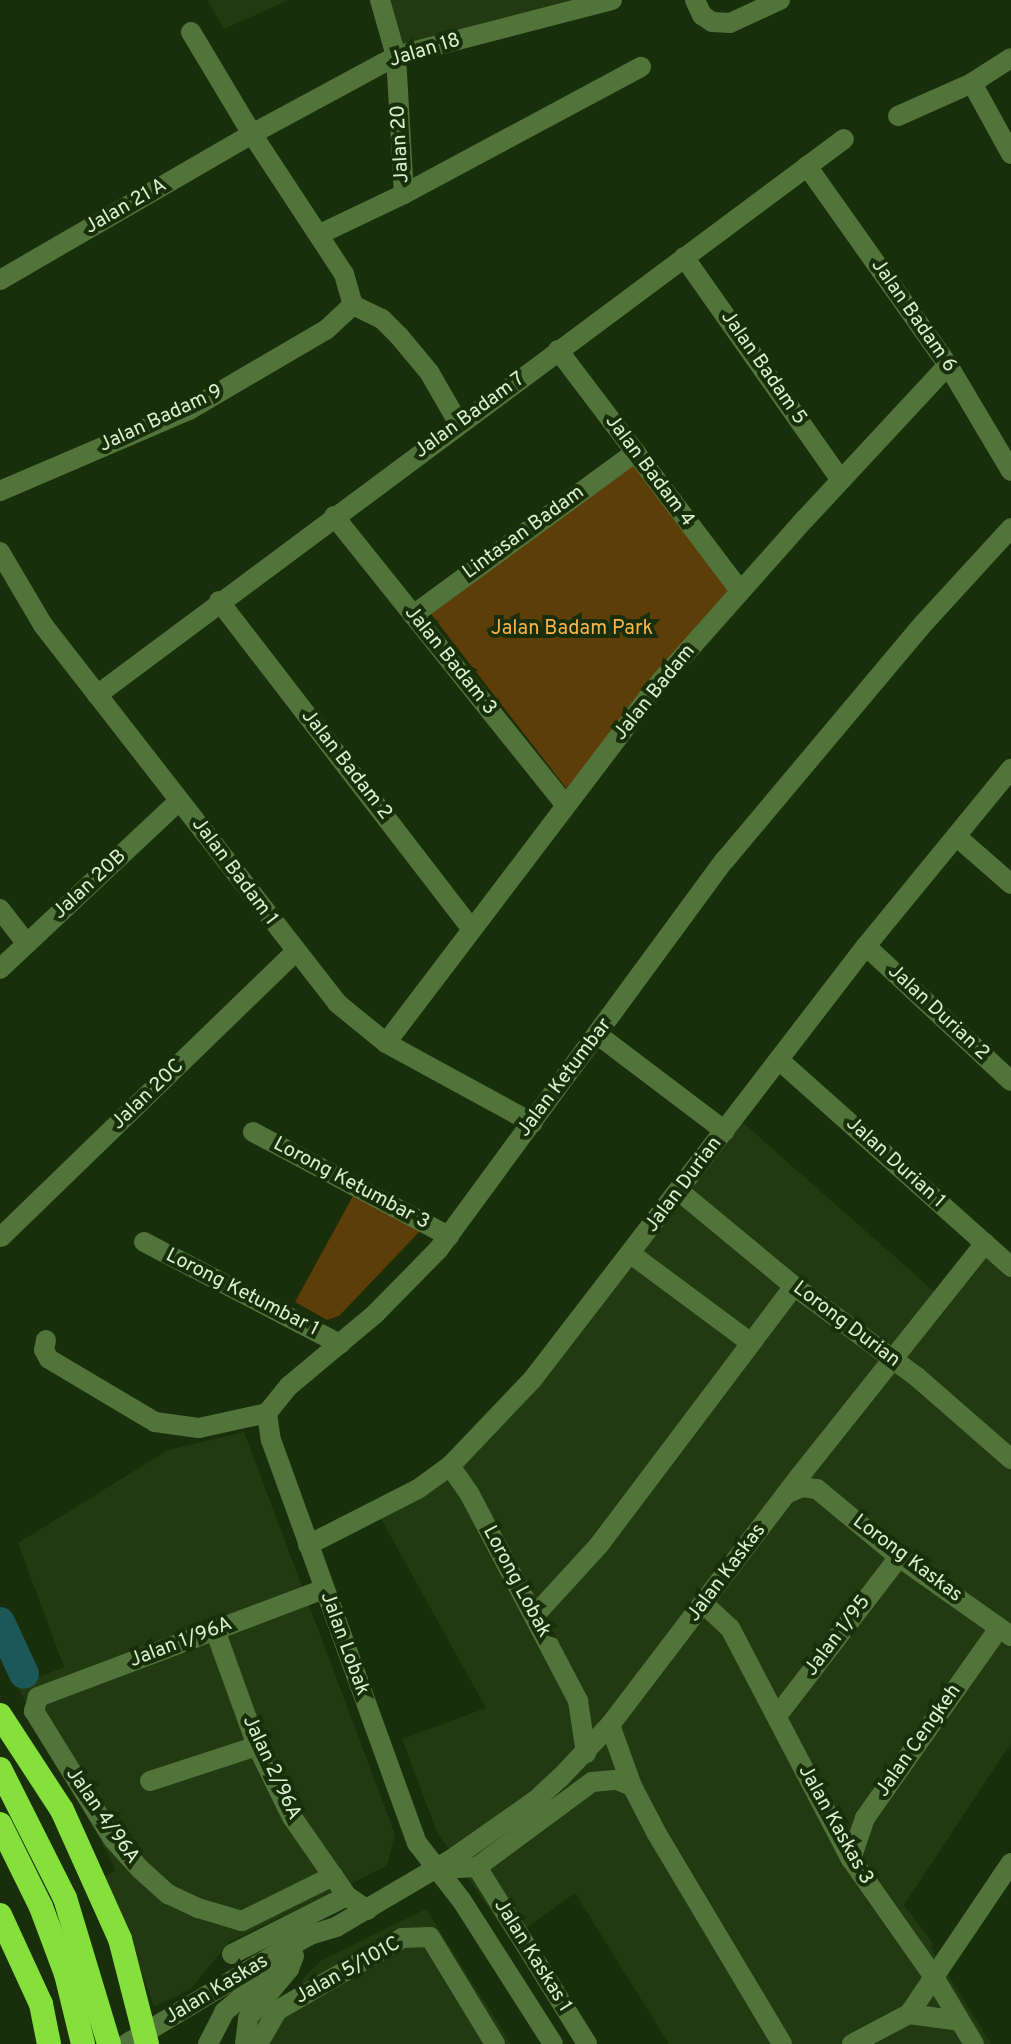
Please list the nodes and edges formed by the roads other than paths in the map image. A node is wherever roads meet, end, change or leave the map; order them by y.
1 (380, 0) edge
2 (612, 0) edge
3 (695, 0) edge
4 (780, 0) edge
5 (191, 32) dead end
6 (396, 56) junction
7 (1011, 58) edge
8 (641, 67) dead end
9 (972, 83) junction
10 (898, 116) dead end
11 (252, 134) junction
12 (844, 139) dead end
13 (1011, 154) edge
14 (807, 166) junction
15 (404, 194) junction
16 (320, 234) junction
17 (684, 257) junction
18 (0, 280) edge
19 (353, 305) junction
20 (558, 350) junction
21 (948, 365) junction
22 (459, 424) junction
23 (636, 452) junction
24 (1011, 471) edge
25 (841, 480) junction
26 (0, 491) edge
27 (334, 516) junction
28 (1011, 528) edge
29 (0, 552) edge
30 (740, 591) junction
31 (219, 601) junction
32 (413, 615) junction
33 (97, 695) junction
34 (1011, 769) edge
35 (179, 801) junction
36 (566, 806) junction
37 (956, 836) junction
38 (1011, 884) edge
39 (0, 909) edge
40 (472, 929) junction
41 (27, 944) junction
42 (866, 946) junction
43 (294, 953) junction
44 (0, 969) edge
45 (598, 1035) junction
46 (386, 1043) junction
47 (779, 1060) junction
48 (1011, 1081) edge
49 (533, 1123) junction
50 (725, 1131) junction
51 (253, 1132) dead end
52 (679, 1191) junction
53 (449, 1236) junction
54 (1, 1237) edge
55 (144, 1242) dead end
56 (985, 1243) junction
57 (631, 1254) junction
58 (1011, 1267) edge
59 (794, 1286) junction
60 (46, 1340) dead end
61 (751, 1343) junction
62 (340, 1344) junction
63 (891, 1360) junction
64 (267, 1413) junction
65 (815, 1457) junction
66 (1011, 1459) edge
67 (450, 1466) junction
68 (817, 1489) junction
69 (786, 1494) junction
70 (308, 1545) junction
71 (899, 1557) junction
72 (324, 1589) junction
73 (704, 1604) junction
74 (534, 1616) junction
75 (215, 1630) junction
76 (1008, 1634) edge
77 (38, 1697) joint
78 (578, 1701) junction
79 (0, 1715) edge
80 (777, 1716) junction
81 (610, 1725) junction
82 (257, 1746) junction
83 (586, 1753) junction
84 (0, 1769) edge
85 (150, 1781) dead end
86 (632, 1786) junction
87 (0, 1824) edge
88 (851, 1859) junction
89 (1011, 1863) edge
90 (477, 1867) junction
91 (435, 1869) junction
92 (333, 1876) junction
93 (347, 1896) junction
94 (368, 1910) junction
95 (0, 1915) edge
96 (242, 1921) junction
97 (336, 1927) junction
98 (232, 1954) junction
99 (294, 1956) junction
100 (934, 1977) junction
101 (199, 2000) junction
102 (909, 2014) junction
103 (960, 2021) junction
104 (49, 2044) edge
105 (83, 2044) edge
106 (109, 2044) edge
107 (126, 2044) edge
108 (147, 2044) edge
109 (208, 2044) edge
110 (245, 2044) edge
111 (258, 2044) edge
112 (495, 2044) edge
113 (553, 2044) edge
114 (587, 2044) edge
115 (782, 2044) edge
116 (852, 2044) edge
117 (974, 2044) edge

1 - 6 street, Jalan 20
2 - 6 street, Jalan 18
3 - 4 street
5 - 11 street
6 - 11 street, Jalan 18
6 - 15 street, Jalan 20
7 - 9 street
8 - 15 street
9 - 10 street
9 - 13 street
11 - 16 street
11 - 18 street, Jalan 21 A
12 - 14 street, Jalan Badam 7
14 - 17 street, Jalan Badam 7
14 - 21 street, Jalan Badam 6
15 - 16 street
16 - 19 street
17 - 20 street, Jalan Badam 7
17 - 25 street, Jalan Badam 5
19 - 22 street
19 - 26 street, Jalan Badam 9
20 - 22 street, Jalan Badam 7
20 - 23 street, Jalan Badam 4
21 - 24 street, Jalan Badam 6
21 - 25 street, Jalan Badam
22 - 27 street, Jalan Badam 7
23 - 30 street, Jalan Badam 4
23 - 32 street, Lintasan Badam
25 - 30 street, Jalan Badam
27 - 31 street, Jalan Badam 7
27 - 32 street, Jalan Badam 3
28 - 45 street, Jalan Ketumbar
29 - 33 street, Jalan Badam 1
30 - 36 street, Jalan Badam
31 - 33 street, Jalan Badam 7
31 - 40 street, Jalan Badam 2
32 - 36 street, Jalan Badam 3
33 - 35 street, Jalan Badam 1
34 - 37 street, Jalan Durian
35 - 41 street, Jalan 20B
35 - 43 street, Jalan Badam 1
36 - 40 street, Jalan Badam
37 - 38 street
37 - 42 street, Jalan Durian
39 - 41 street
40 - 46 street, Jalan Badam
41 - 44 street, Jalan 20B
42 - 47 street, Jalan Durian
42 - 48 street, Jalan Durian 2
43 - 46 street, Jalan Badam 1
43 - 54 street, Jalan 20C
45 - 49 street, Jalan Ketumbar
45 - 50 street
46 - 49 street, Jalan Badam 1
47 - 50 street, Jalan Durian
47 - 56 street, Jalan Durian 1
49 - 53 street, Jalan Ketumbar
50 - 52 street, Jalan Durian
51 - 53 street, Lorong Ketumbar 3
52 - 57 street, Jalan Durian
52 - 59 street, Lorong Durian
53 - 62 street, Jalan Ketumbar
55 - 62 street, Lorong Ketumbar 1
56 - 58 street, Jalan Durian 1
56 - 63 street, Jalan Kaskas
57 - 61 street
57 - 67 street, Jalan Durian
59 - 61 street
59 - 63 street, Lorong Durian
60 - 64 street
61 - 74 street
62 - 64 street, Jalan Ketumbar
63 - 65 street, Jalan Kaskas
63 - 66 street, Lorong Durian
64 - 70 street, Jalan Lobak
65 - 68 street
65 - 69 street, Jalan Kaskas
67 - 70 street, Jalan Durian
67 - 74 street, Lorong Lobak
68 - 69 street
68 - 71 street, Lorong Kaskas
69 - 73 street, Jalan Kaskas
70 - 72 street, Jalan Lobak
71 - 76 street, Lorong Kaskas
71 - 80 street, Jalan 1/95
72 - 75 street, Jalan 1/96A
72 - 91 street, Jalan Lobak
73 - 80 street, Jalan Kaskas 3
73 - 81 street, Jalan Kaskas
74 - 78 street, Lorong Lobak
75 - 77 street, Jalan 1/96A
75 - 82 street, Jalan 2/96A
76 - 88 street, Jalan Cengkeh
77 - 96 street, Jalan 4/96A
78 - 81 street, Lorong Lobak
78 - 83 street, Lorong Lobak
79 - 108 highway, bridge
80 - 88 street, Jalan Kaskas 3
81 - 83 street, Jalan Kaskas
81 - 86 street
82 - 85 street
82 - 92 street, Jalan 2/96A
83 - 91 street, Jalan Kaskas
84 - 106 highway
86 - 90 street
86 - 115 street
87 - 105 highway
88 - 100 street, Jalan Kaskas 3
89 - 100 street
90 - 91 street, Jalan Kaskas
90 - 114 street, Jalan Kaskas 1
91 - 94 street, Jalan Kaskas
91 - 113 street
92 - 93 street, Jalan 2/96A
92 - 96 street
93 - 94 street
93 - 98 street
94 - 97 street, Jalan Kaskas
95 - 104 highway
96 - 98 street
97 - 99 street
97 - 101 street, Jalan Kaskas
98 - 101 street
99 - 109 street
99 - 110 street, Jalan 5/101C
100 - 102 street
100 - 103 street, Jalan Kaskas 3
101 - 107 street, Jalan Kaskas
102 - 103 street
102 - 116 street
103 - 117 street, Jalan Kaskas 3
111 - 112 street, Jalan 5/101C

